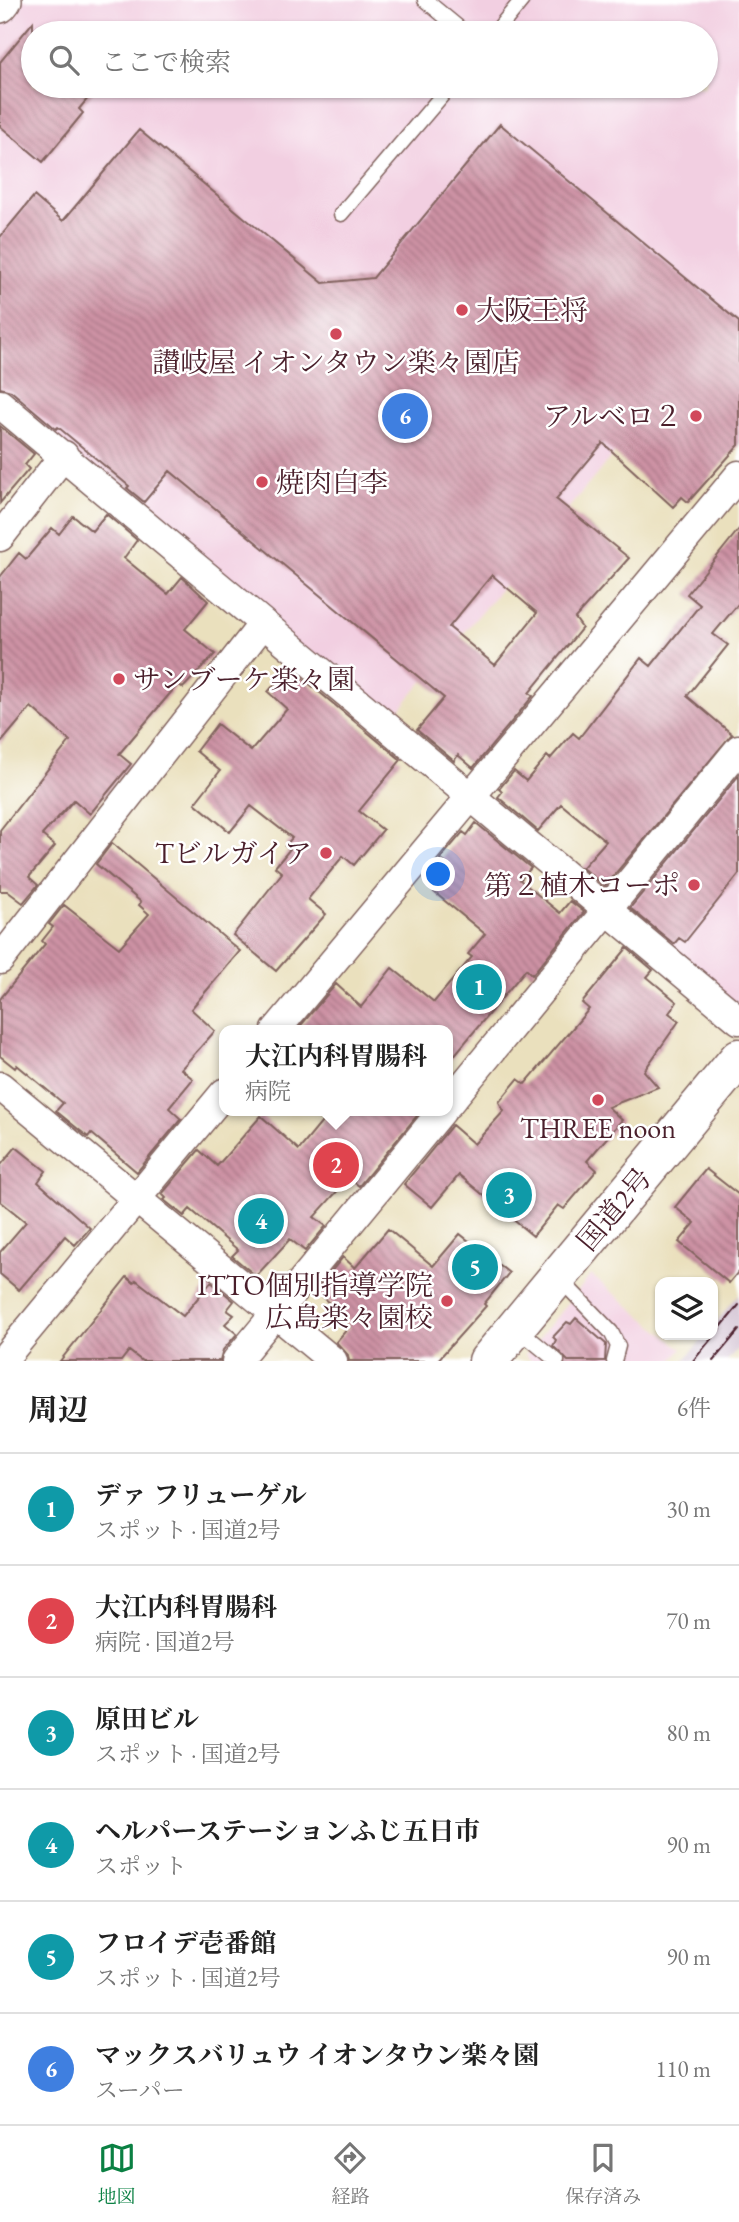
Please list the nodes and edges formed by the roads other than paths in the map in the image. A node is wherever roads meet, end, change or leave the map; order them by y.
1 (4, 0) edge
2 (425, 0) edge
3 (522, 0) edge
4 (0, 5) edge
5 (450, 21) edge
6 (505, 21) edge
7 (440, 98) edge
8 (341, 214) dead end
9 (0, 404) edge
10 (64, 455) junction
11 (739, 475) edge
12 (0, 537) edge
13 (262, 625) junction
14 (739, 749) edge
15 (470, 796) junction
16 (607, 910) junction
17 (0, 960) edge
18 (739, 1020) edge
19 (280, 1025) edge
20 (739, 1058) edge
21 (0, 1086) edge
22 (453, 1098) edge
23 (219, 1099) edge
24 (438, 1116) edge
25 (137, 1198) junction
26 (558, 1277) junction
27 (276, 1314) junction
28 (516, 1328) junction
29 (2, 1361) edge
30 (236, 1361) edge
31 (333, 1361) edge
32 (488, 1361) edge
33 (556, 1361) edge
34 (614, 1361) edge

1 - 4 street
2 - 5 lane
3 - 6 lane
7 - 8 lane
9 - 10 street
10 - 12 street
10 - 13 street
11 - 15 street
13 - 15 street
13 - 17 street
14 - 16 street
15 - 16 street
15 - 19 street
16 - 18 street
16 - 22 street
20 - 26 highway, 国道2号
21 - 25 street
23 - 25 street
24 - 27 street
25 - 27 street
25 - 29 street
26 - 28 highway, 国道2号
26 - 34 lane
27 - 30 street
27 - 31 street
28 - 32 highway, 国道2号
28 - 33 lane

